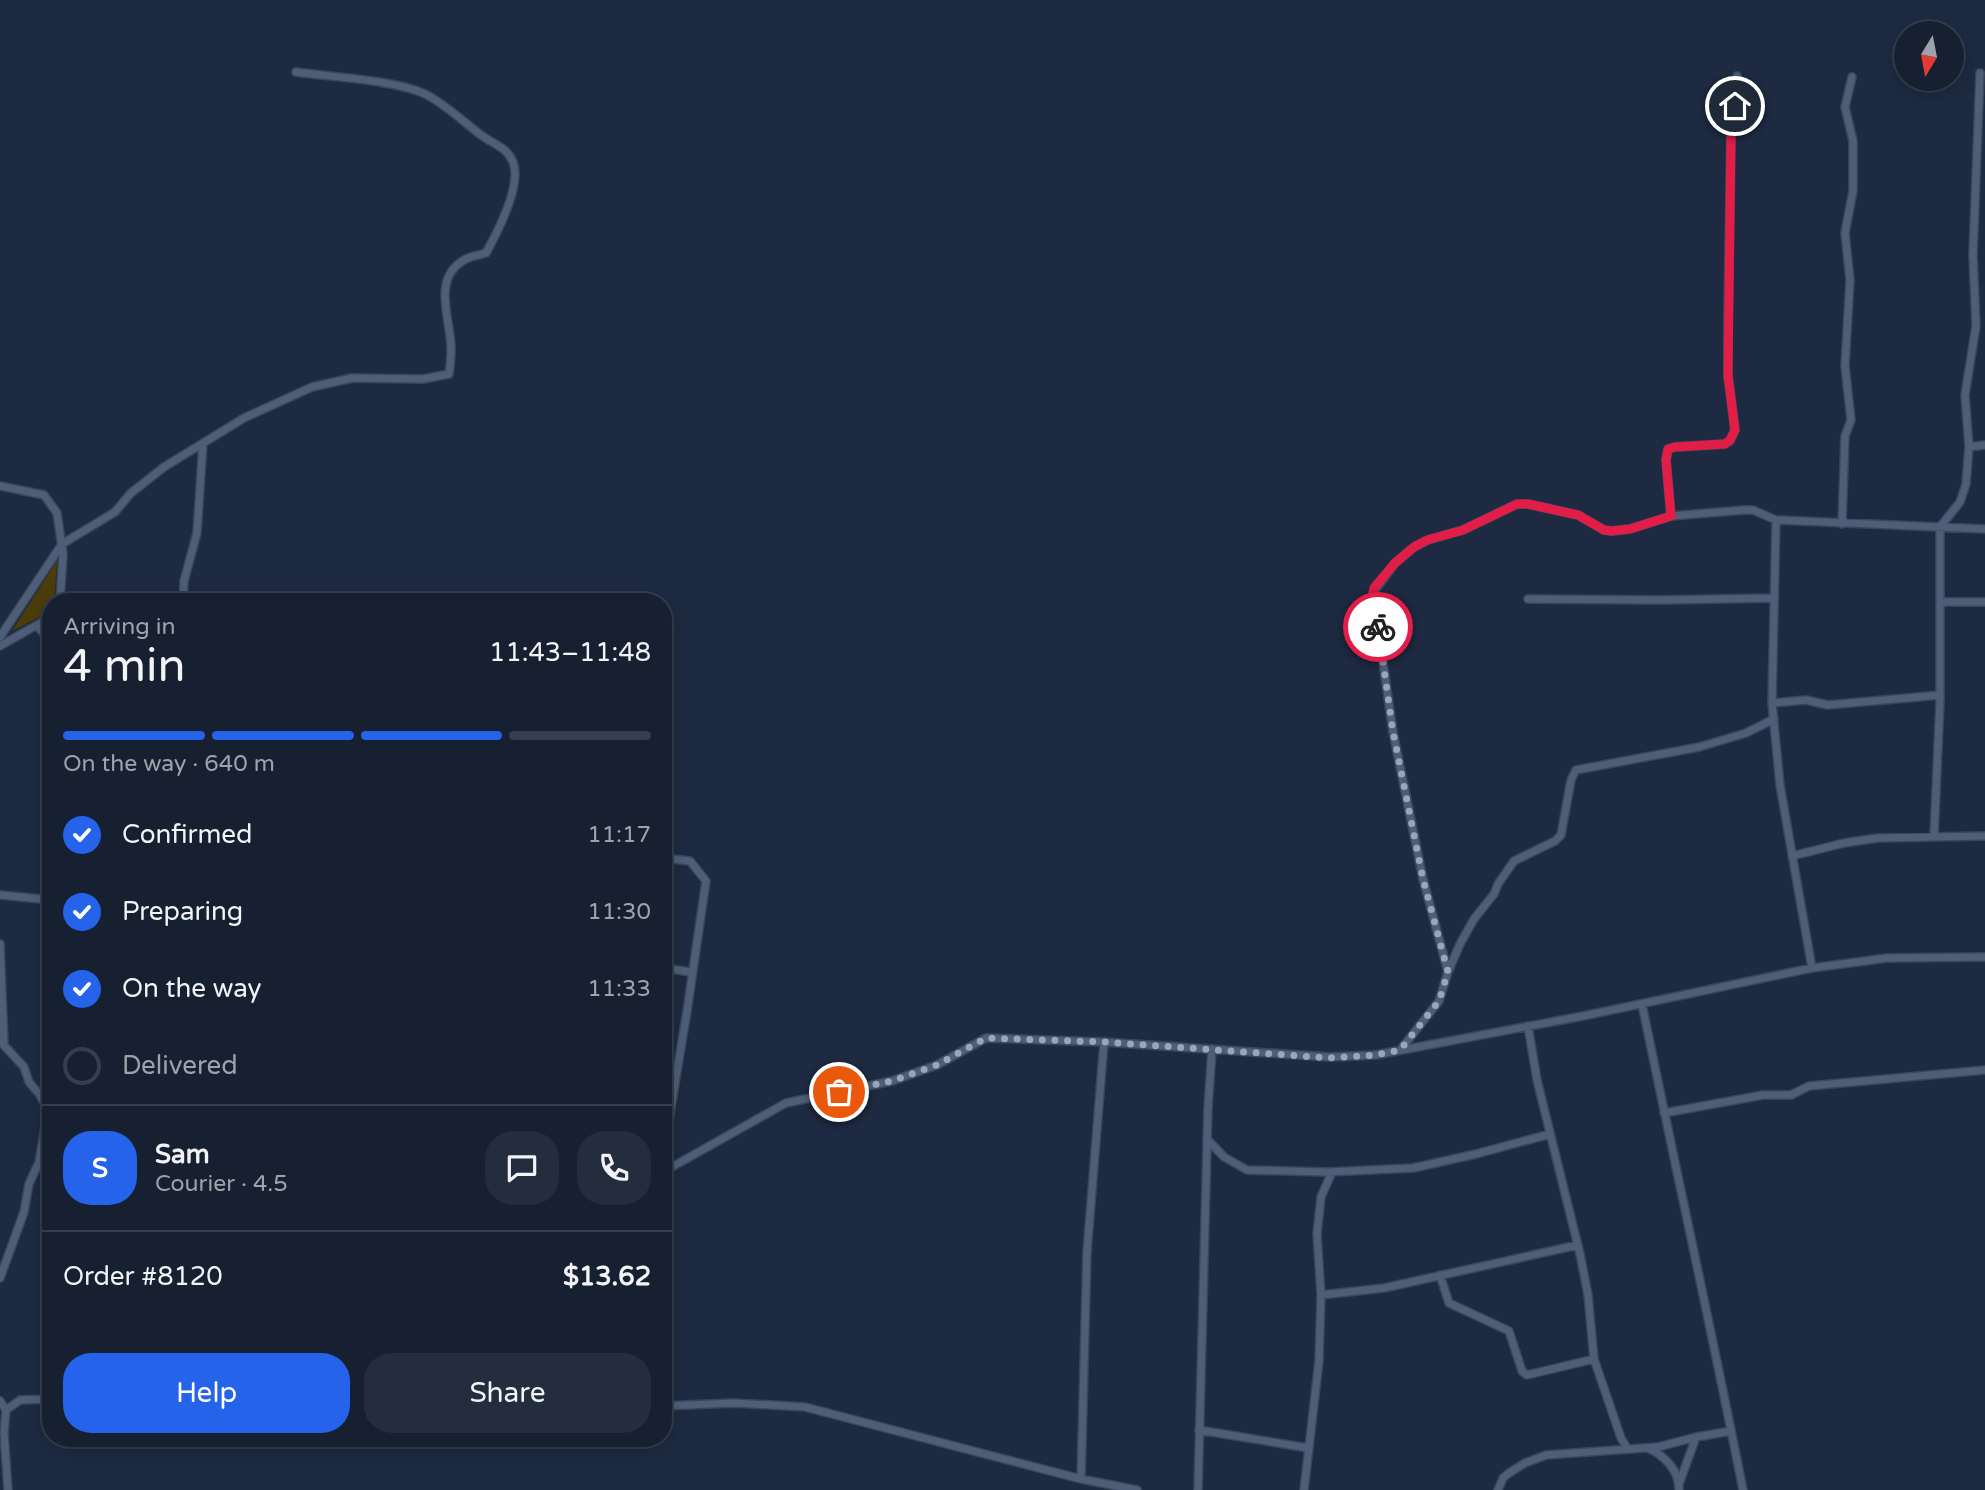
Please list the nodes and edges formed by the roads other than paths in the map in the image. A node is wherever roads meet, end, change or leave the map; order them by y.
1 (296, 72) dead end
2 (1980, 73) dead end
3 (1737, 76) dead end
4 (1853, 78) dead end
5 (1981, 326) edge
6 (203, 443) junction
7 (1985, 446) edge
8 (1969, 447) junction
9 (0, 486) edge
10 (1671, 516) junction
11 (1776, 520) junction
12 (1842, 524) junction
13 (1940, 527) junction
14 (1985, 529) edge
15 (62, 544) junction
16 (61, 593) edge
17 (183, 593) edge
18 (1773, 598) junction
19 (1528, 599) dead end
20 (1940, 602) junction
21 (1985, 603) edge
22 (42, 623) edge
23 (37, 626) junction
24 (42, 632) edge
25 (0, 637) edge
26 (0, 646) edge
27 (1940, 695) junction
28 (1772, 703) junction
29 (1774, 719) junction
30 (1985, 836) edge
31 (1934, 837) junction
32 (1792, 856) junction
33 (672, 859) edge
34 (0, 895) edge
35 (42, 899) edge
36 (0, 944) edge
37 (1985, 957) edge
38 (1812, 968) junction
39 (672, 969) edge
40 (691, 972) junction
41 (1448, 972) junction
42 (1642, 1004) junction
43 (1528, 1026) junction
44 (1104, 1042) junction
45 (2, 1043) edge
46 (1212, 1049) junction
47 (1400, 1050) junction
48 (1985, 1070) edge
49 (42, 1099) edge
50 (672, 1104) edge
51 (1664, 1113) junction
52 (1550, 1134) junction
53 (1208, 1139) junction
54 (42, 1147) edge
55 (672, 1167) edge
56 (1332, 1172) junction
57 (1578, 1245) junction
58 (1440, 1275) junction
59 (0, 1278) edge
60 (1321, 1295) junction
61 (1594, 1359) junction
62 (42, 1399) edge
63 (0, 1401) edge
64 (672, 1406) edge
65 (6, 1410) junction
66 (1199, 1430) junction
67 (1731, 1431) junction
68 (1696, 1437) junction
69 (1308, 1448) junction
70 (1628, 1448) junction
71 (1648, 1448) junction
72 (1081, 1479) junction
73 (1679, 1487) edge
74 (8, 1490) edge
75 (1137, 1490) edge
76 (1198, 1490) edge
77 (1304, 1490) edge
78 (1498, 1490) edge
79 (1742, 1490) edge

1 - 6 street
2 - 5 street
3 - 10 street
4 - 12 street
5 - 8 street
6 - 15 street
6 - 17 street
7 - 8 street
8 - 13 street
9 - 15 street
10 - 11 street
10 - 41 street
11 - 12 street
11 - 18 street
12 - 13 street
13 - 14 street
13 - 20 street
15 - 16 street
15 - 25 street
18 - 19 street
18 - 28 street
20 - 21 street
20 - 27 street
22 - 23 street
23 - 24 street
23 - 26 street
27 - 28 street
27 - 31 street
28 - 29 street
29 - 32 street
29 - 41 street
30 - 31 street
31 - 32 street
32 - 38 street
33 - 40 street
34 - 35 street
36 - 45 street
37 - 38 street
38 - 42 street
39 - 40 street
40 - 50 street
41 - 47 street
42 - 43 street
42 - 51 street
43 - 47 street
43 - 52 street
44 - 46 street
44 - 55 street
44 - 72 street
45 - 49 street
46 - 47 street
46 - 53 street
48 - 51 street
51 - 67 street
52 - 56 street
52 - 57 street
53 - 56 street
53 - 66 street
54 - 59 street
56 - 60 street
57 - 58 street
57 - 61 street
58 - 60 street
58 - 61 street
60 - 69 street
61 - 70 street
62 - 65 street
63 - 65 street
64 - 72 street
65 - 74 street
66 - 69 street
66 - 76 street
67 - 68 street
67 - 79 street
68 - 71 street
68 - 73 street
69 - 77 street
70 - 71 street
70 - 78 street
71 - 73 street
72 - 75 street

